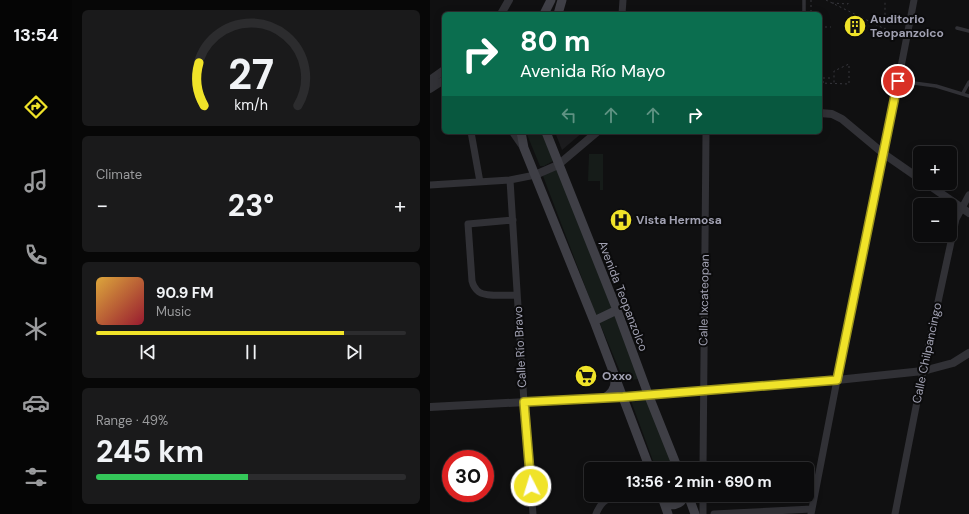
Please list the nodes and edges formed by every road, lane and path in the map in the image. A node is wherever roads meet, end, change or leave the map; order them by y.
1 (510, 0) edge
2 (552, 0) edge
3 (562, 0) edge
4 (622, 0) edge
5 (804, 0) edge
6 (811, 0) edge
7 (826, 0) edge
8 (848, 0) edge
9 (885, 0) edge
10 (914, 0) edge
11 (832, 3) junction
12 (502, 12) edge
13 (545, 12) edge
14 (559, 12) edge
15 (622, 12) edge
16 (804, 12) edge
17 (811, 12) edge
18 (822, 27) edge
19 (831, 27) dead end
20 (957, 28) dead end
21 (969, 31) edge
22 (442, 71) edge
23 (834, 78) junction
24 (430, 80) edge
25 (442, 81) edge
26 (898, 81) junction
27 (969, 82) edge
28 (823, 84) joint
29 (834, 84) junction
30 (430, 89) edge
31 (963, 93) junction
32 (969, 96) edge
33 (822, 113) edge
34 (472, 134) edge
35 (514, 134) edge
36 (521, 134) edge
37 (547, 134) edge
38 (595, 134) edge
39 (706, 134) edge
40 (524, 148) junction
41 (884, 154) junction
42 (558, 165) junction
43 (913, 174) edge
44 (535, 175) junction
45 (510, 180) junction
46 (480, 182) junction
47 (430, 184) edge
48 (936, 190) edge
49 (969, 195) edge
50 (961, 208) junction
51 (969, 213) edge
52 (513, 220) junction
53 (517, 295) junction
54 (617, 310) junction
55 (594, 321) junction
56 (969, 354) edge
57 (923, 371) junction
58 (615, 377) junction
59 (837, 380) junction
60 (704, 390) junction
61 (648, 394) junction
62 (623, 397) junction
63 (604, 398) junction
64 (524, 402) junction
65 (430, 407) edge
66 (647, 462) edge
67 (675, 462) edge
68 (704, 462) edge
69 (602, 502) edge
70 (663, 502) edge
71 (666, 502) edge
72 (681, 502) edge
73 (692, 502) edge
74 (702, 502) edge
75 (812, 512) edge
76 (699, 513) edge
77 (533, 514) edge
78 (596, 514) edge
79 (668, 514) edge
80 (714, 514) edge
81 (895, 514) edge

1 - 12 street
2 - 13 main road
3 - 14 main road
4 - 15 street
5 - 16 lane
6 - 17 path
7 - 11 path
8 - 11 path
9 - 11 path
10 - 26 street
18 - 19 path
20 - 21 lane
22 - 24 street
23 - 28 path
23 - 29 path
23 - 29 path
25 - 30 street
26 - 31 lane
26 - 41 street
27 - 31 lane
28 - 29 path
31 - 32 lane
33 - 41 street
34 - 46 street
35 - 40 street
36 - 40 main road
37 - 42 main road, Avenida Teopanzolco
38 - 42 street
39 - 60 street, Calle Ixcateopan
40 - 44 main road
41 - 43 street
41 - 59 street
42 - 44 street
42 - 54 main road, Avenida Teopanzolco
44 - 45 street
44 - 55 main road
45 - 46 street
45 - 52 street, Calle Río Bravo
46 - 47 street
48 - 50 street
49 - 50 street, Calle Chilpancingo
50 - 51 street
50 - 57 street, Calle Chilpancingo
52 - 53 street, Calle Río Bravo
52 - 53 street
53 - 64 street, Calle Río Bravo
54 - 55 main road
54 - 61 main road, Avenida Teopanzolco
55 - 58 main road
56 - 57 street
57 - 59 street
57 - 81 street, Calle Chilpancingo
58 - 62 main road
58 - 63 main road
59 - 60 street
59 - 75 street
60 - 61 street
60 - 68 street, Calle Ixcateopan
61 - 62 street
61 - 67 main road, Avenida Teopanzolco
62 - 63 street
62 - 66 main road
63 - 64 street
64 - 65 street
64 - 77 street, Calle Río Bravo
69 - 78 street
70 - 79 main road
71 - 72 main road
73 - 76 main road
74 - 76 street
75 - 80 street

